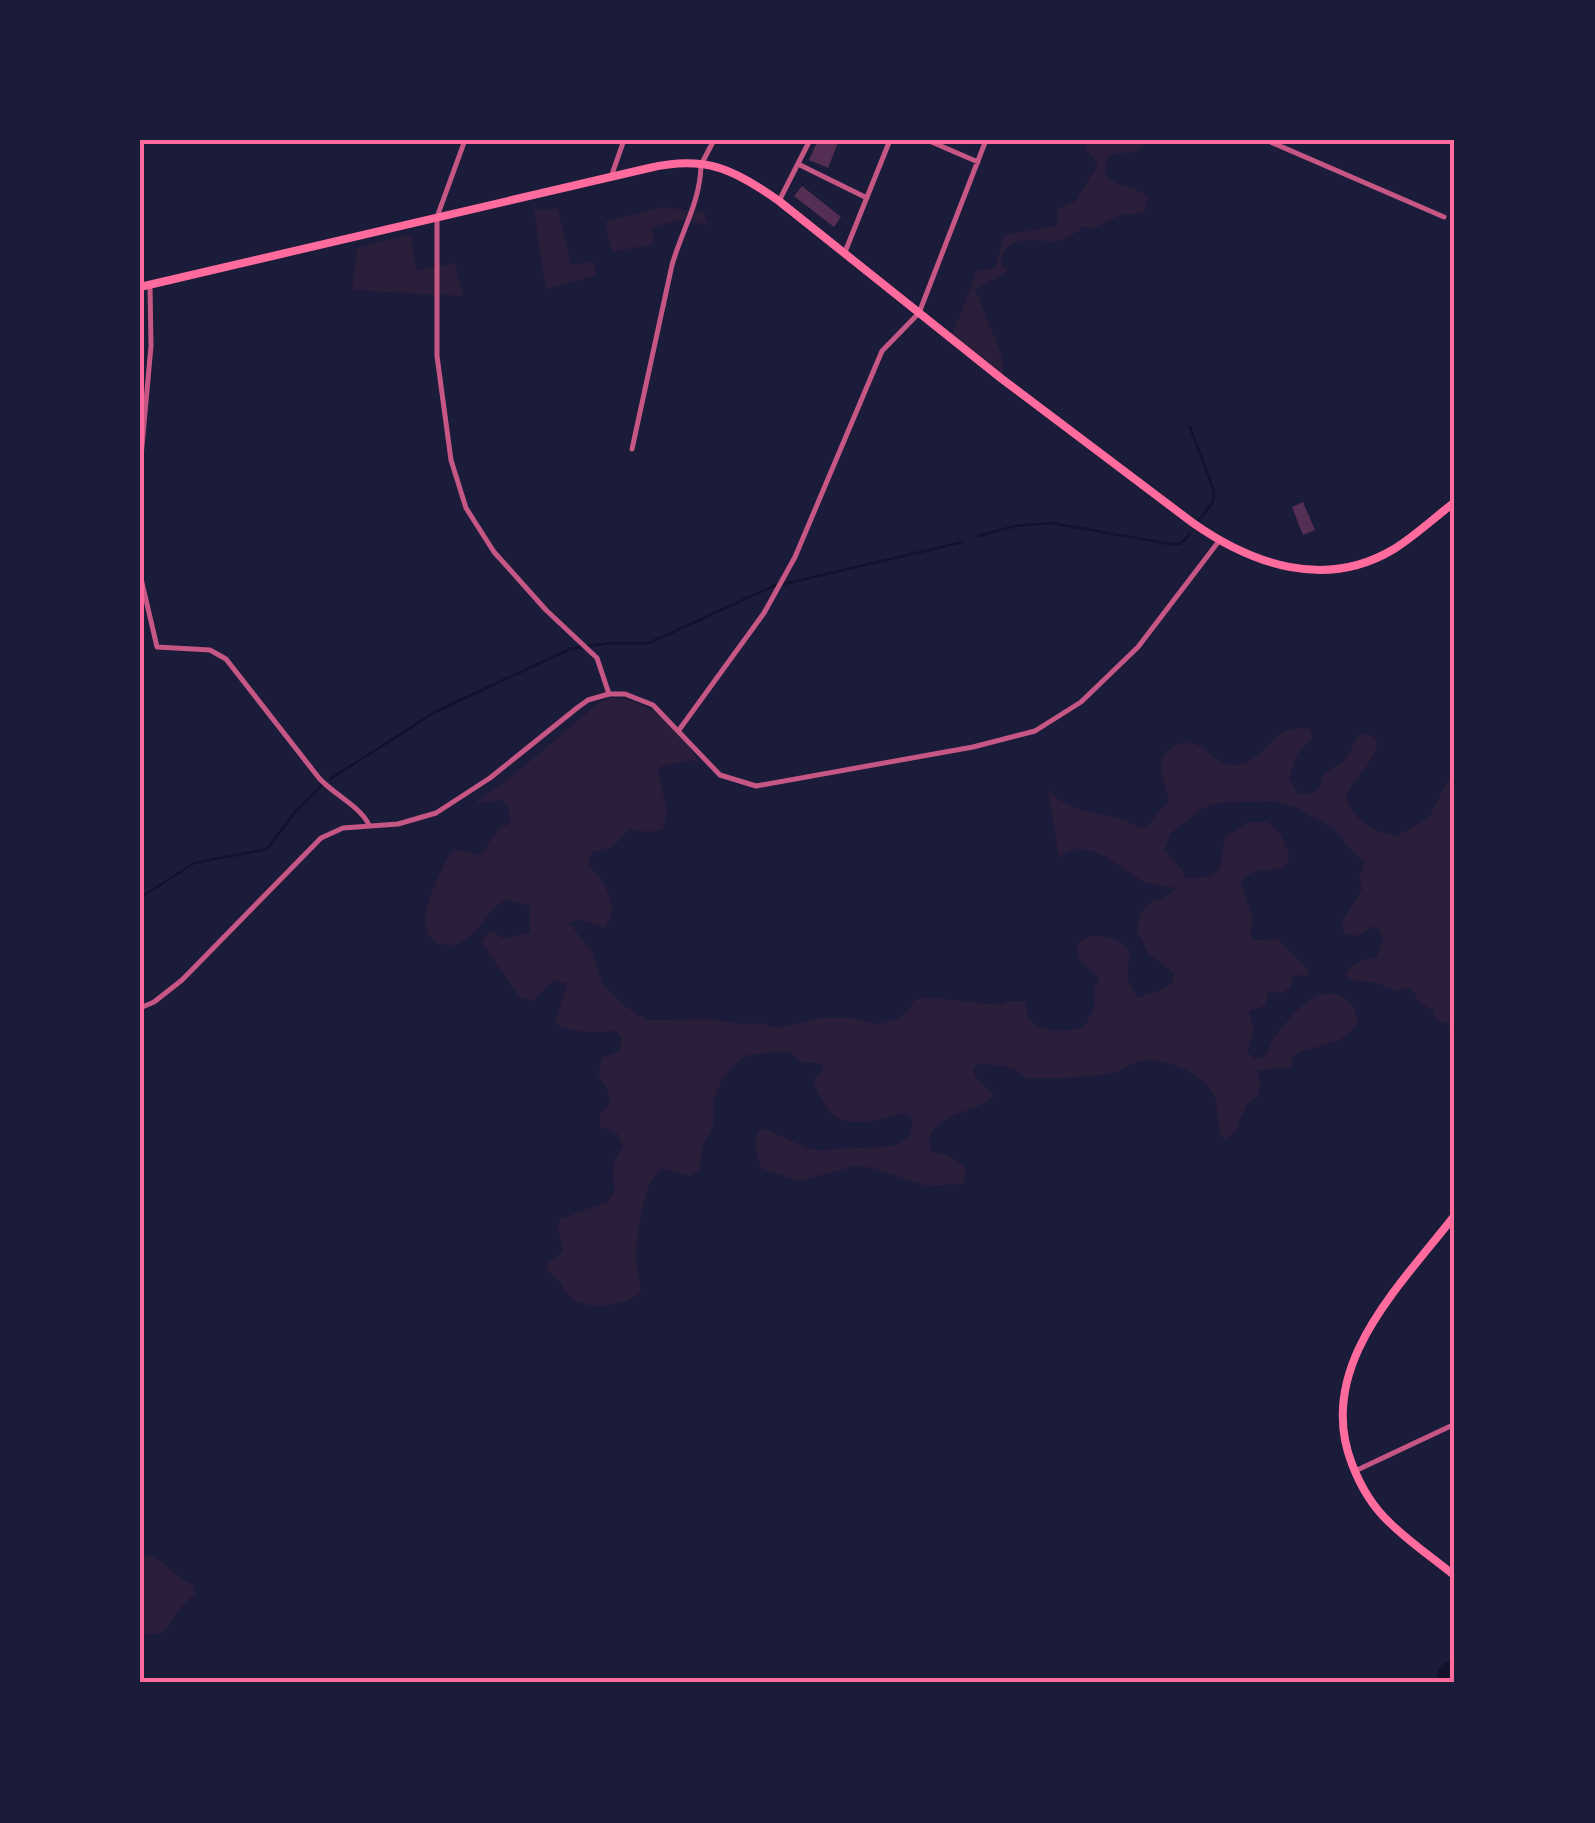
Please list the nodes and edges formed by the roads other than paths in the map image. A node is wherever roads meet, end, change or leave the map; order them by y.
1 (466, 140) edge
2 (624, 140) edge
3 (714, 140) edge
4 (810, 140) edge
5 (890, 140) edge
6 (927, 140) edge
7 (986, 140) edge
8 (1266, 140) edge
9 (978, 162) junction
10 (702, 163) junction
11 (800, 165) junction
12 (611, 177) junction
13 (867, 198) junction
14 (779, 201) junction
15 (1444, 216) dead end
16 (437, 217) junction
17 (845, 252) junction
18 (145, 286) edge
19 (919, 313) junction
20 (632, 448) dead end
21 (140, 468) edge
22 (1455, 502) edge
23 (1219, 541) junction
24 (140, 574) edge
25 (609, 694) junction
26 (680, 730) junction
27 (368, 825) junction
28 (140, 1008) edge
29 (1455, 1215) edge
30 (1455, 1424) edge
31 (1354, 1471) junction
32 (1455, 1576) edge

1 - 16 street
2 - 12 street
3 - 10 street
4 - 11 street
5 - 13 street
6 - 9 street
7 - 9 street
8 - 15 street
9 - 19 street
10 - 12 highway
10 - 14 highway
10 - 20 street
11 - 13 street
11 - 14 street
12 - 16 highway
13 - 17 street
14 - 17 highway
16 - 18 highway
16 - 25 street
17 - 19 highway
18 - 21 street
19 - 23 highway
19 - 26 street
22 - 23 highway
23 - 26 street
24 - 27 street
25 - 26 street
25 - 27 street
27 - 28 street
29 - 31 highway
30 - 31 street
31 - 32 highway

